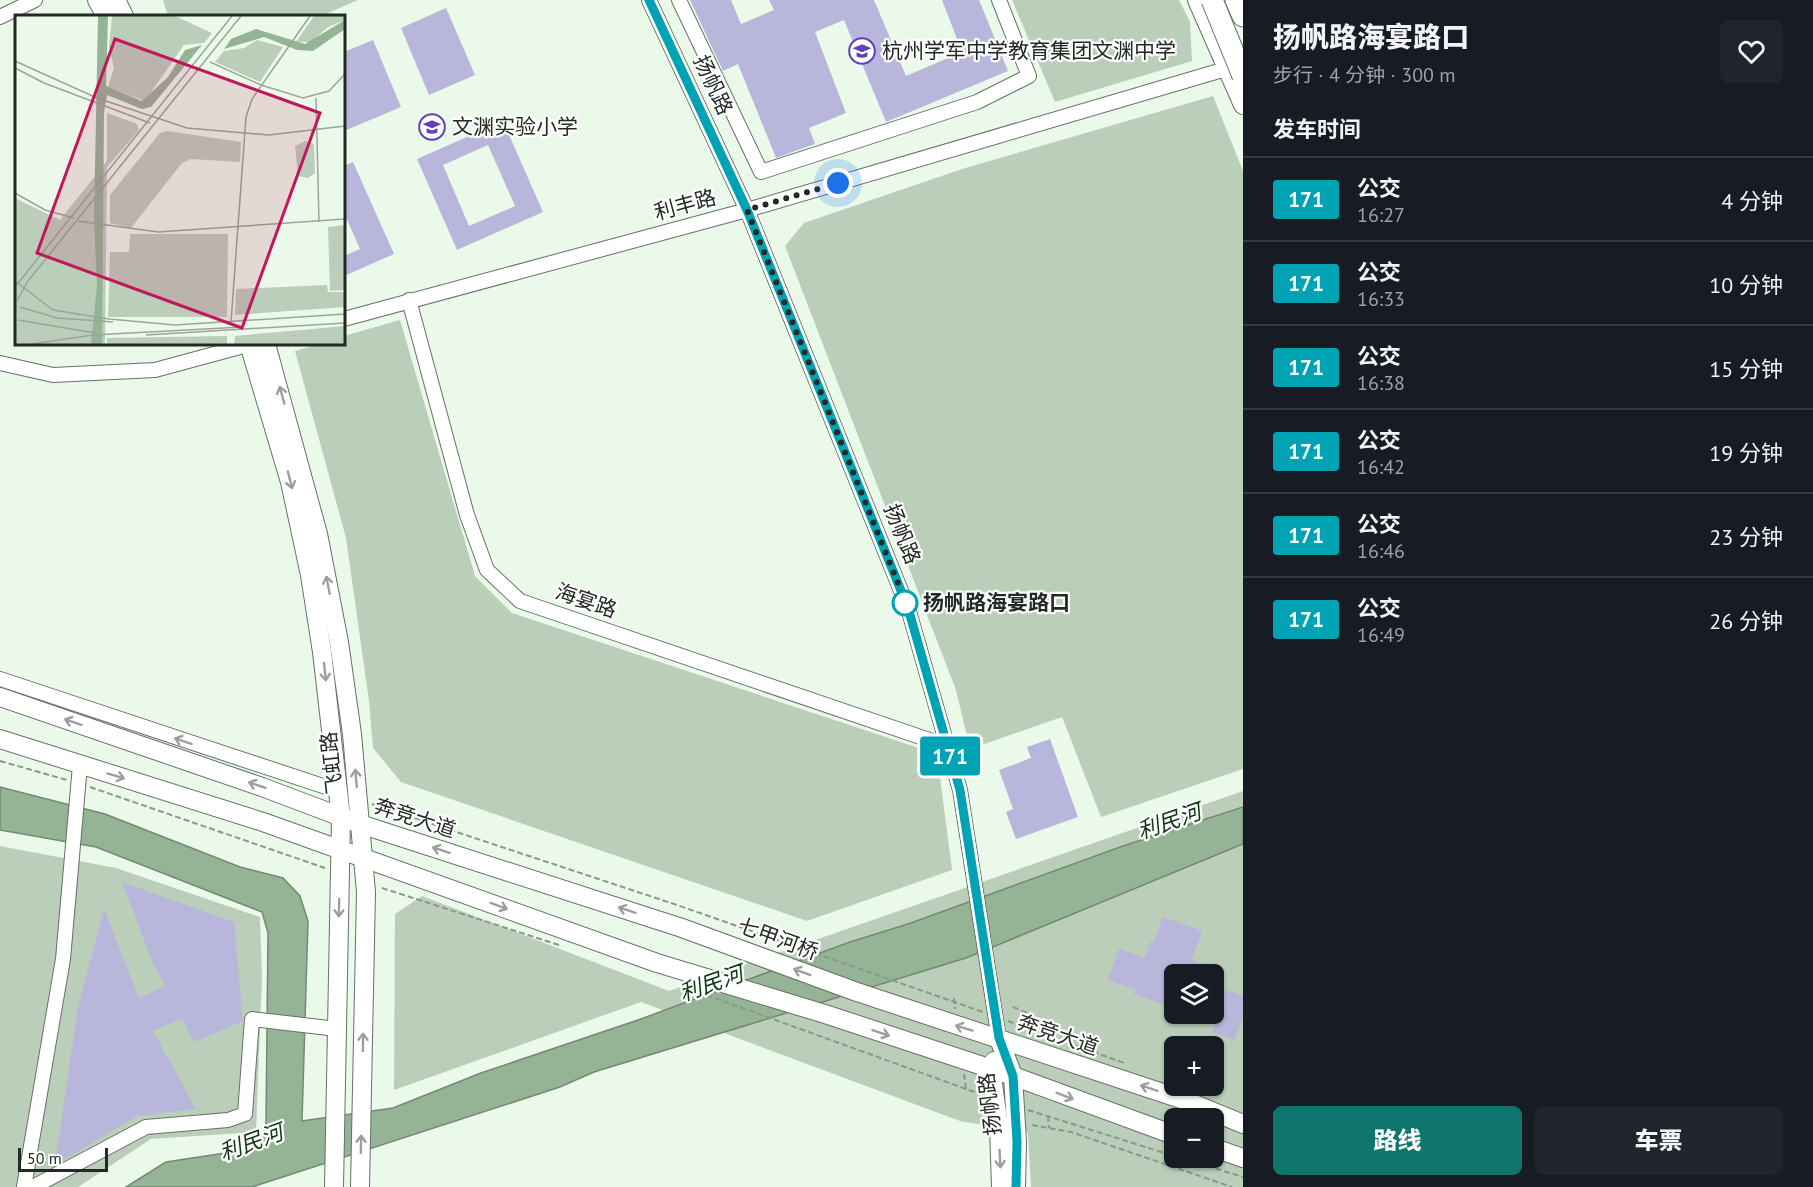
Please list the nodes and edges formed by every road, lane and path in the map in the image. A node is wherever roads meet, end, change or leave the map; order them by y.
1 (35, 0) edge
2 (97, 0) edge
3 (116, 0) edge
4 (649, 0) edge
5 (679, 0) edge
6 (999, 0) edge
7 (1197, 0) edge
8 (1212, 0) edge
9 (1236, 0) edge
10 (105, 15) edge
11 (124, 15) edge
12 (0, 16) edge
13 (1243, 16) edge
14 (1238, 70) edge
15 (1243, 105) edge
16 (747, 210) junction
17 (409, 300) junction
18 (345, 319) edge
19 (246, 345) edge
20 (250, 345) edge
21 (266, 345) edge
22 (0, 363) edge
23 (0, 679) edge
24 (0, 697) edge
25 (0, 739) edge
26 (947, 746) junction
27 (0, 761) edge
28 (79, 774) junction
29 (338, 791) junction
30 (358, 799) junction
31 (341, 817) junction
32 (360, 824) junction
33 (341, 849) junction
34 (364, 857) junction
35 (340, 873) junction
36 (365, 882) junction
37 (682, 928) joint
38 (564, 947) dead end
39 (698, 992) dead end
40 (857, 992) joint
41 (1013, 1007) dead end
42 (1033, 1015) dead end
43 (996, 1017) junction
44 (337, 1029) junction
45 (999, 1038) junction
46 (1132, 1066) dead end
47 (991, 1070) junction
48 (1013, 1076) junction
49 (995, 1100) junction
50 (1015, 1106) junction
51 (1048, 1116) junction
52 (1243, 1124) edge
53 (1048, 1128) junction
54 (1026, 1129) dead end
55 (1164, 1131) edge
56 (1224, 1151) edge
57 (1164, 1153) edge
58 (1243, 1158) edge
59 (1214, 1168) edge
60 (1243, 1177) edge
61 (24, 1187) edge
62 (33, 1187) edge
63 (334, 1187) edge
64 (360, 1187) edge
65 (1001, 1187) edge
66 (1016, 1187) edge
67 (1232, 1187) edge

1 - 12 street
2 - 10 main road
3 - 11 main road
4 - 16 street, 扬帆路
5 - 6 street
7 - 14 main road
8 - 14 highway, bridge
9 - 13 highway
14 - 15 main road
14 - 16 street, 利丰路
16 - 17 street, 利丰路
16 - 26 street, 扬帆路
17 - 18 street, 利丰路
17 - 26 street, 海宴路
19 - 22 street
20 -> 29 main road, 飞虹路
30 -> 21 main road, 飞虹路
29 -> 23 street
31 -> 24 main road, 奔竞大道
25 - 28 main road
26 - 43 street, 扬帆路
27 - 28 path
28 -> 33 main road
28 - 35 path
28 - 61 street
29 - 31 main road, 飞虹路
30 - 32 main road, 飞虹路
30 - 43 path
31 - 32 main road, 奔竞大道
31 - 33 main road, 飞虹路
32 - 34 main road, 飞虹路
37 -> 32 main road, 奔竞大道
33 - 34 main road
33 - 35 main road, 飞虹路
34 - 36 main road, 飞虹路
34 -> 47 main road
35 -> 44 main road, 飞虹路
36 - 38 path
64 -> 36 main road, 飞虹路
40 -> 37 main road, 七甲河桥
39 - 49 path
45 -> 40 main road, 奔竞大道
41 - 42 path
43 - 45 street, 扬帆路
43 - 46 path
44 - 62 street
44 - 63 main road, 飞虹路
45 - 47 main road
45 - 48 main road, 扬帆路
52 -> 45 main road, 奔竞大道
47 - 48 main road
47 - 49 main road
48 - 50 main road, 扬帆路
48 -> 55 main road
49 -> 65 main road
50 - 51 path
50 - 66 main road, 扬帆路
51 - 53 path
51 - 57 path
53 - 54 path
53 - 67 path
56 - 58 main road
59 - 60 path

